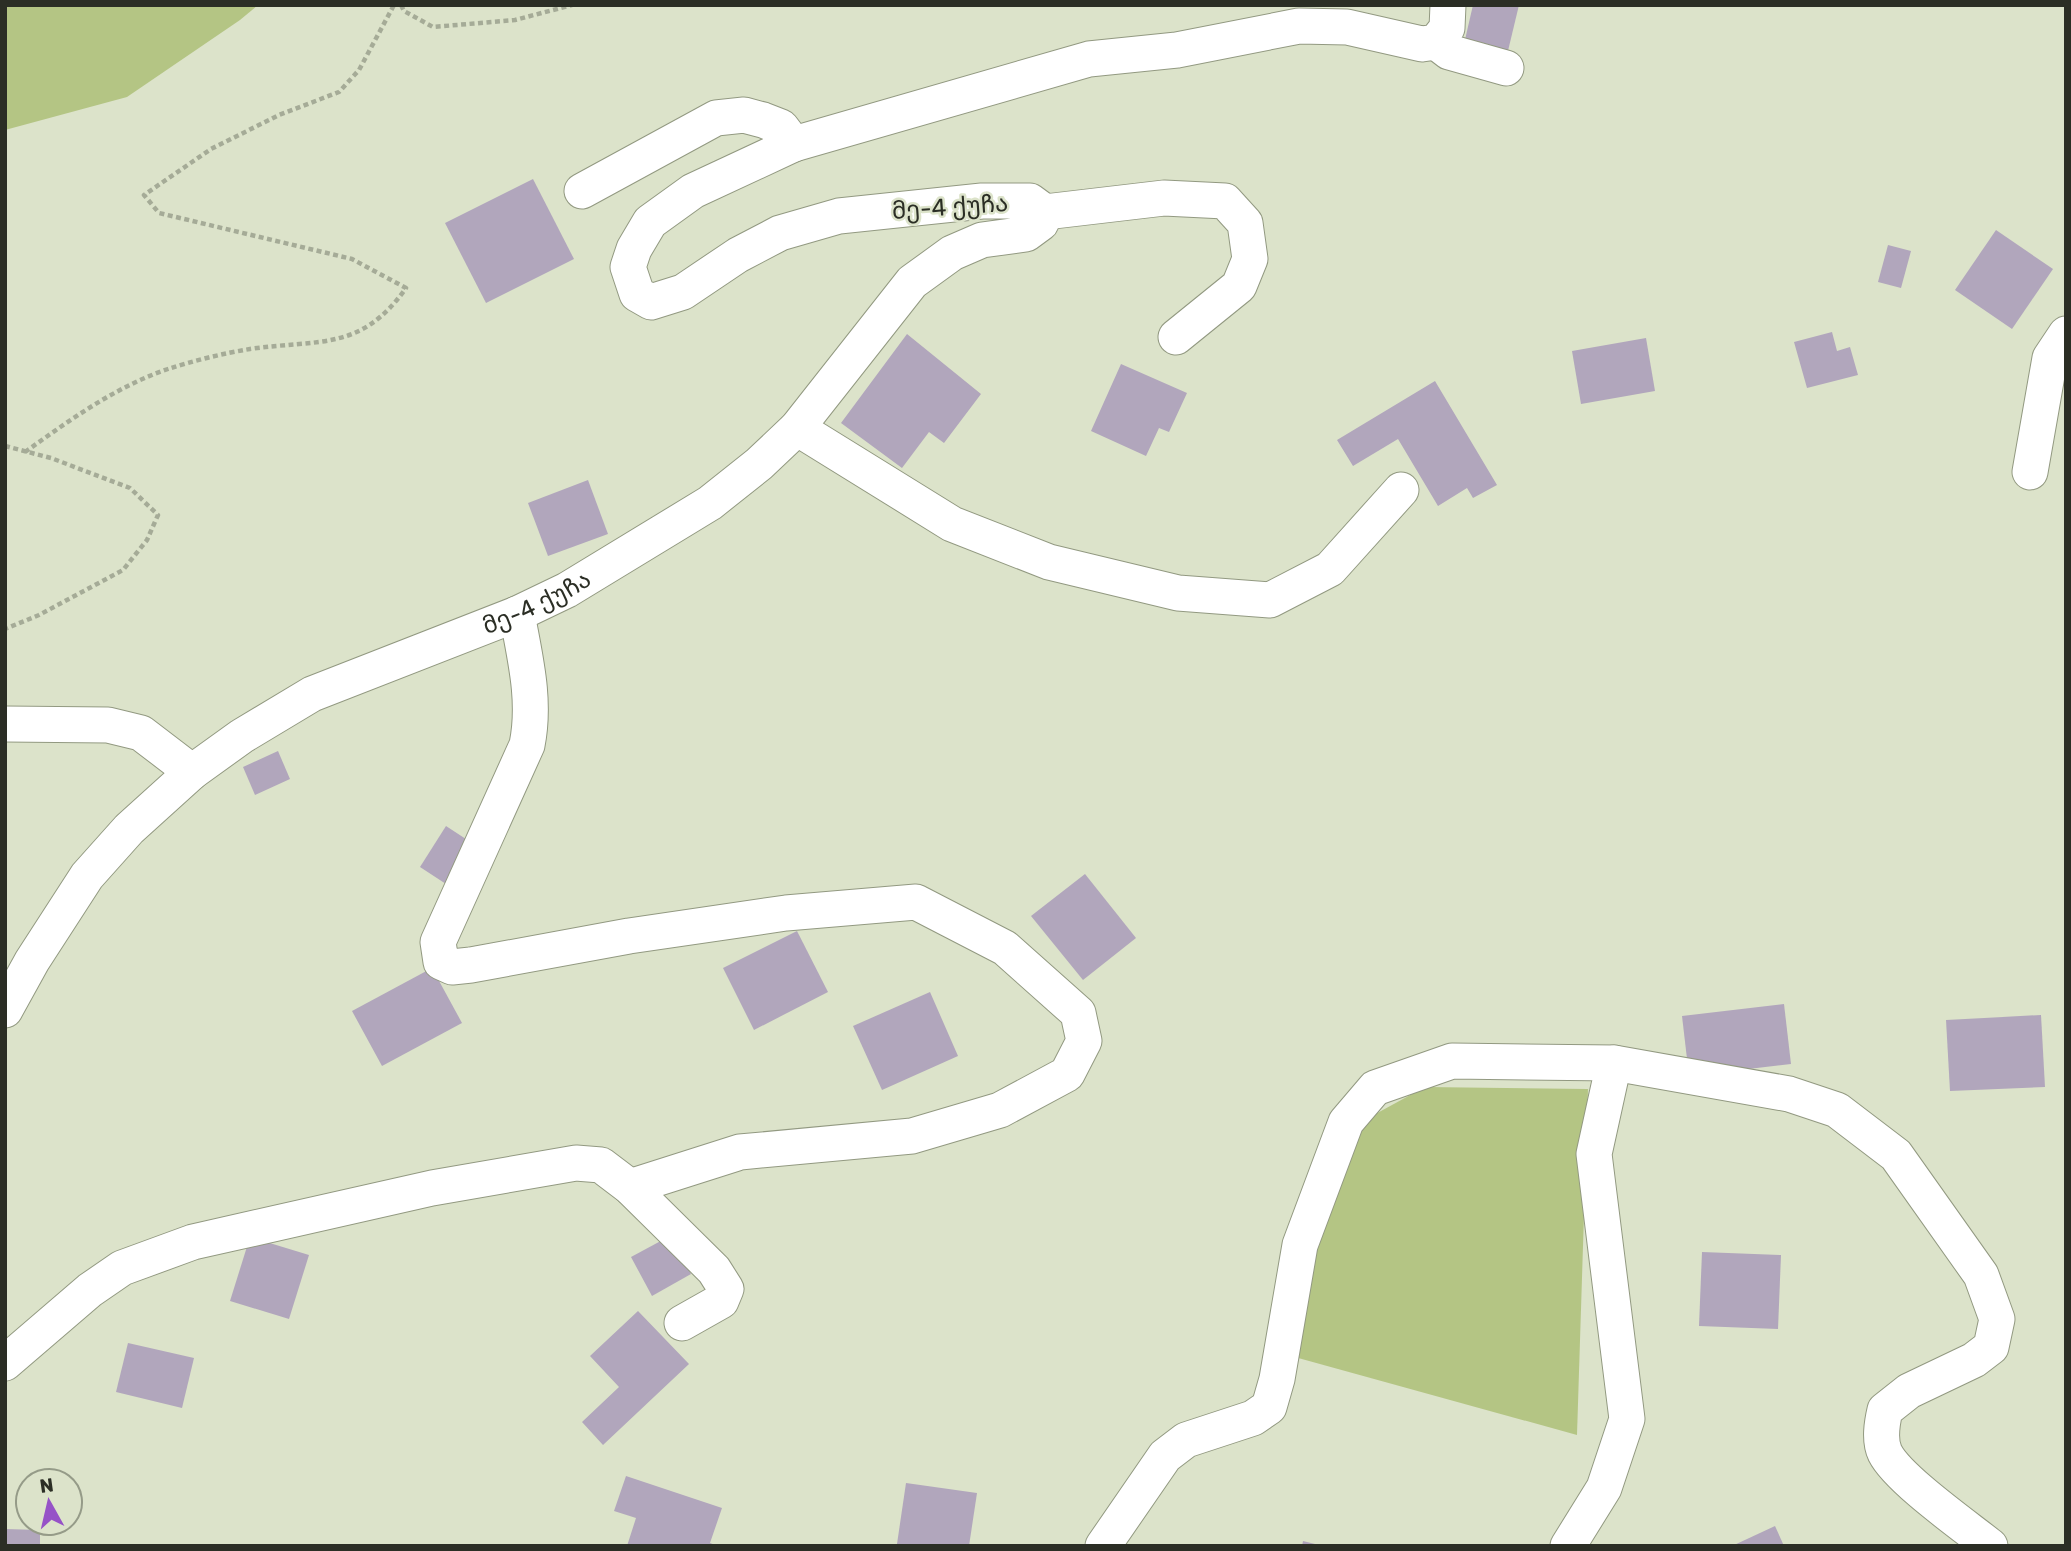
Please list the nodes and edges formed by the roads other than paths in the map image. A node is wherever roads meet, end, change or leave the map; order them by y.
1 (1448, 5) edge
2 (1436, 42) junction
3 (1506, 68) dead end
4 (793, 144) junction
5 (582, 191) dead end
6 (1045, 212) junction
7 (2066, 334) edge
8 (1176, 337) dead end
9 (797, 428) junction
10 (2030, 472) dead end
11 (1401, 490) dead end
12 (517, 614) junction
13 (5, 724) edge
14 (192, 772) junction
15 (5, 1010) edge
16 (1614, 1063) junction
17 (631, 1187) junction
18 (682, 1323) dead end
19 (5, 1363) edge
20 (1102, 1546) edge
21 (1567, 1546) edge
22 (1990, 1546) edge

1 - 2 street
2 - 3 street
2 - 4 street, მე-4 ქუჩა
4 - 5 street
4 - 6 street, მე-4 ქუჩა
6 - 8 street
6 - 9 street, მე-4 ქუჩა
7 - 10 street
9 - 11 street
9 - 12 street, მე-4 ქუჩა
12 - 14 street, მე-4 ქუჩა
12 - 17 street
13 - 14 street
14 - 15 street, მე-4 ქუჩა
16 - 20 street
16 - 21 street
16 - 22 street
17 - 18 street
17 - 19 street

